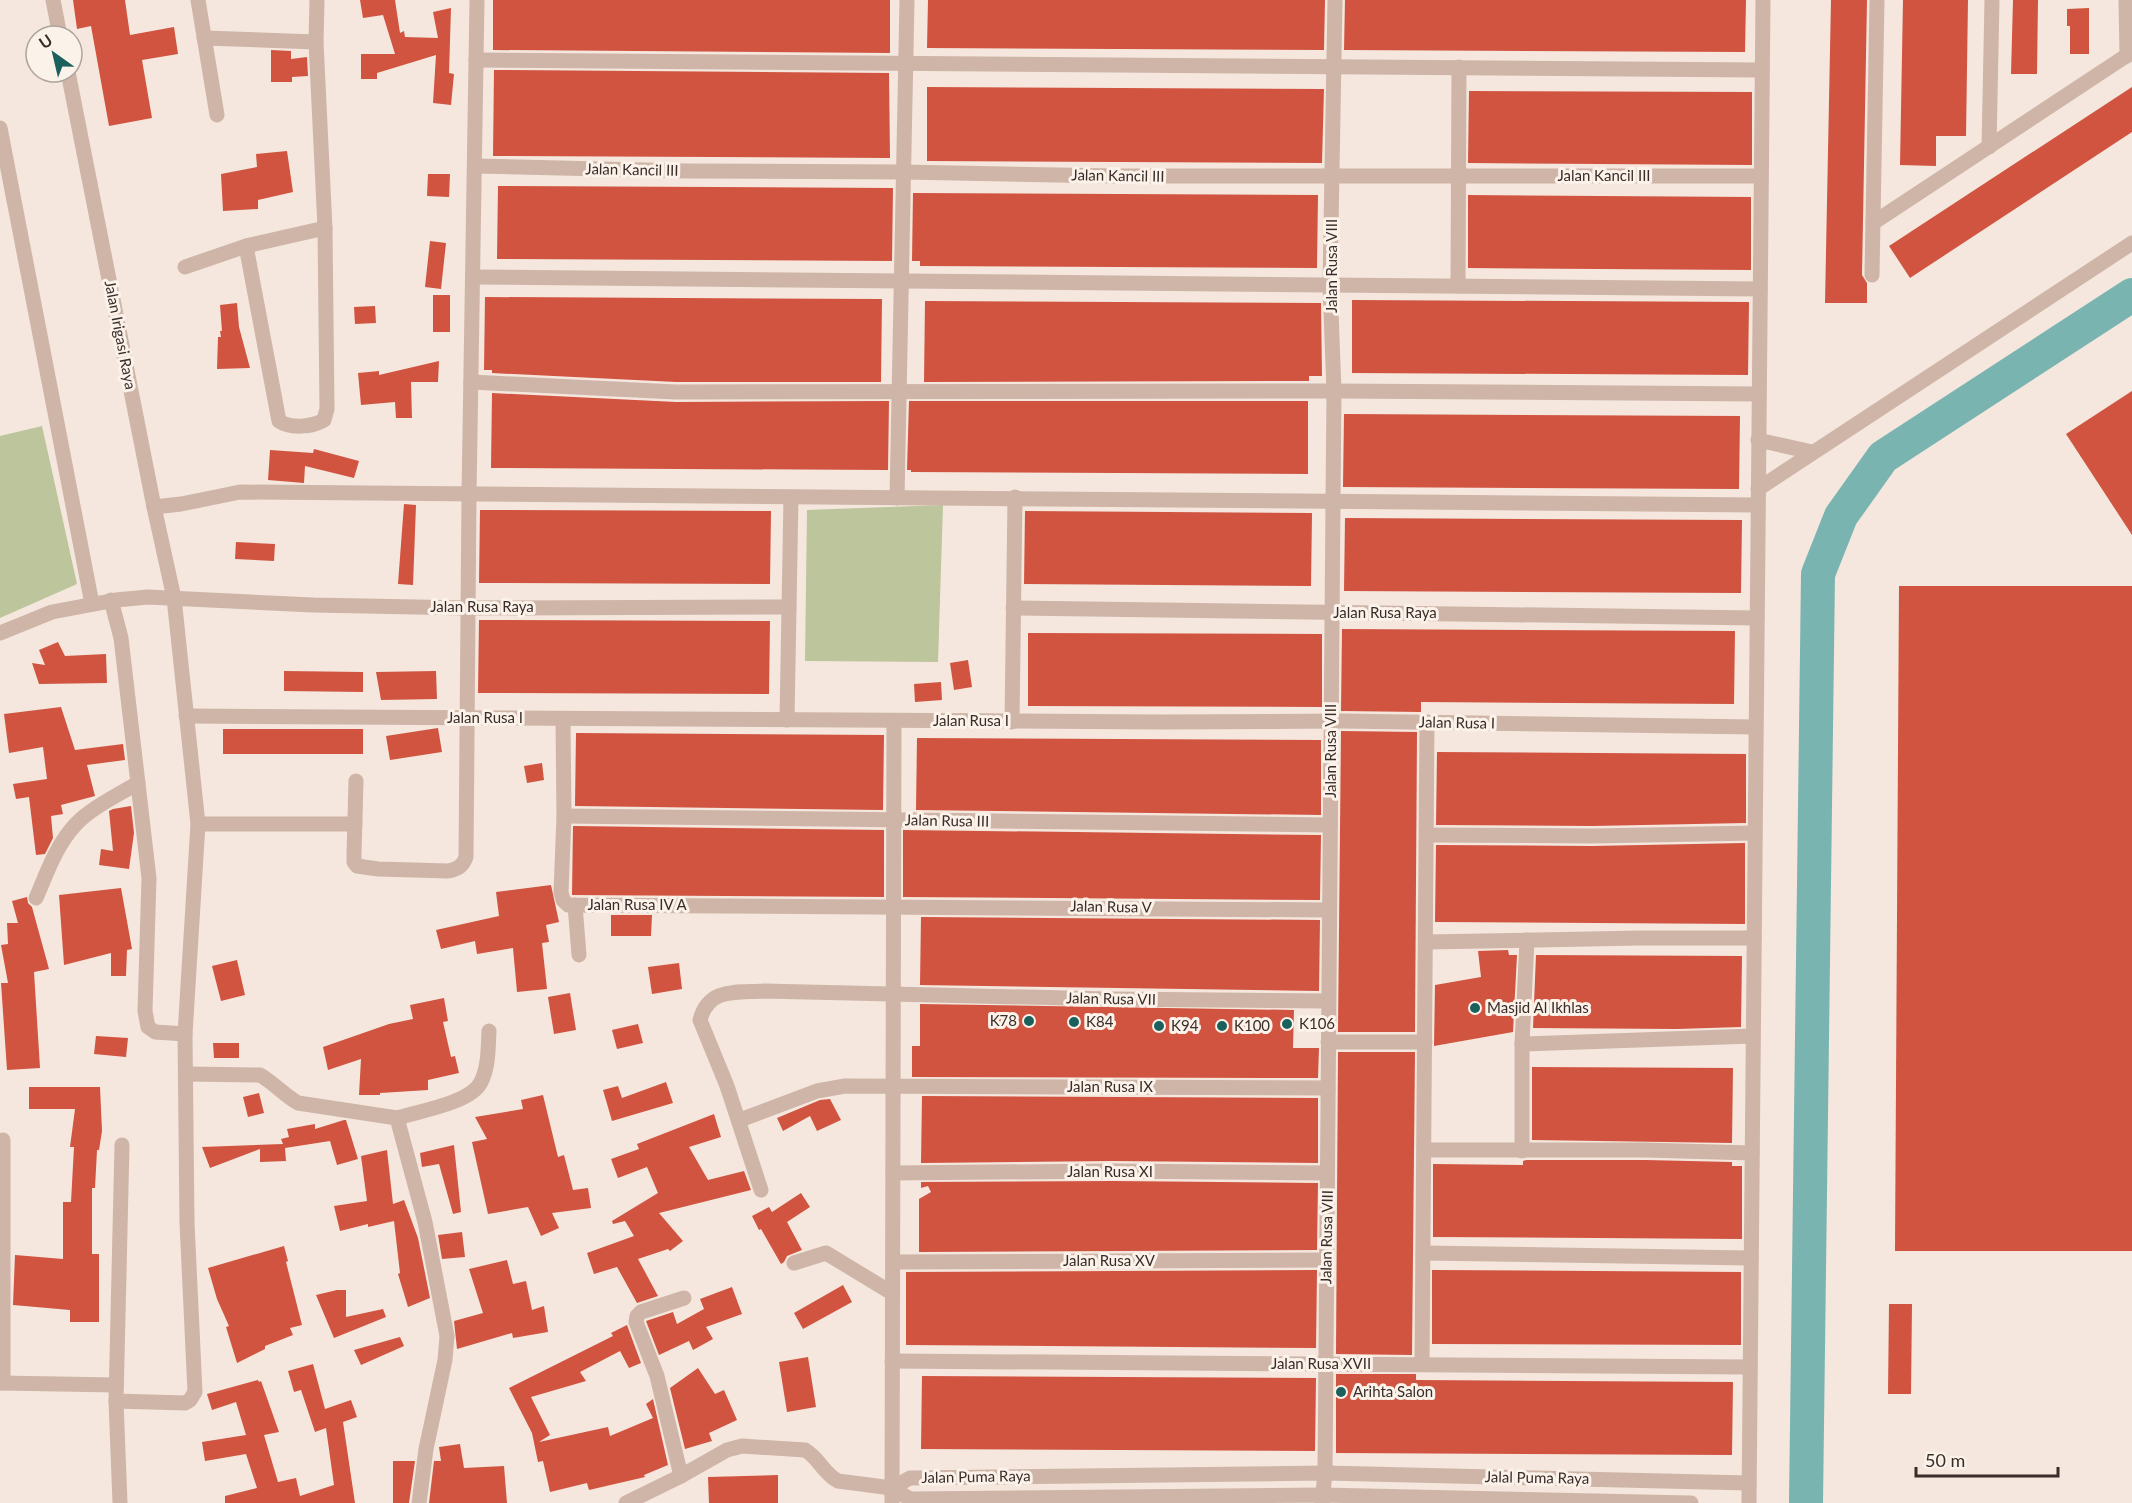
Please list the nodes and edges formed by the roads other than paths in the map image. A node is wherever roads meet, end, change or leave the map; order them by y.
1 (53, 0) edge
2 (198, 0) edge
3 (317, 0) edge
4 (477, 0) edge
5 (906, 0) edge
6 (1335, 0) edge
7 (1763, 0) edge
8 (1877, 0) edge
9 (1992, 0) edge
10 (2126, 0) edge
11 (58, 24) edge
12 (204, 38) junction
13 (316, 42) junction
14 (2130, 54) edge
15 (477, 60) junction
16 (904, 63) junction
17 (1334, 66) junction
18 (1459, 67) junction
19 (1762, 70) junction
20 (70, 84) edge
21 (217, 115) dead end
22 (0, 128) edge
23 (1989, 147) junction
24 (475, 166) junction
25 (903, 172) junction
26 (1332, 175) junction
27 (1459, 176) junction
28 (1761, 176) junction
29 (1873, 223) junction
30 (325, 228) junction
31 (2132, 243) edge
32 (246, 246) junction
33 (185, 267) dead end
34 (1872, 275) dead end
35 (473, 277) junction
36 (901, 281) junction
37 (1330, 285) junction
38 (1458, 286) junction
39 (1760, 289) junction
40 (471, 382) junction
41 (898, 391) junction
42 (1334, 391) junction
43 (1759, 394) junction
44 (1758, 440) junction
45 (1812, 452) junction
46 (469, 495) junction
47 (791, 497) junction
48 (1015, 497) junction
49 (1758, 497) junction
50 (897, 498) junction
51 (1333, 501) junction
52 (154, 507) junction
53 (174, 598) junction
54 (113, 600) junction
55 (92, 604) junction
56 (789, 607) junction
57 (468, 608) junction
58 (1013, 608) junction
59 (1332, 612) junction
60 (1757, 618) junction
61 (0, 633) edge
62 (186, 716) junction
63 (467, 718) junction
64 (563, 719) junction
65 (788, 720) junction
66 (894, 721) junction
67 (1331, 721) junction
68 (1012, 722) junction
69 (1427, 722) junction
70 (1756, 728) junction
71 (356, 781) dead end
72 (138, 783) junction
73 (564, 816) junction
74 (894, 820) junction
75 (198, 824) junction
76 (355, 824) junction
77 (1330, 825) junction
78 (1755, 832) junction
79 (1427, 835) junction
80 (36, 898) dead end
81 (575, 905) junction
82 (894, 906) junction
83 (1329, 910) junction
84 (1754, 938) junction
85 (1527, 940) junction
86 (1426, 942) junction
87 (579, 955) dead end
88 (893, 995) junction
89 (1329, 1001) junction
90 (489, 1031) dead end
91 (185, 1034) junction
92 (1753, 1036) junction
93 (1328, 1042) junction
94 (1425, 1042) junction
95 (1522, 1044) junction
96 (187, 1074) junction
97 (893, 1085) junction
98 (1328, 1088) junction
99 (397, 1118) junction
100 (740, 1120) junction
101 (3, 1140) dead end
102 (122, 1145) dead end
103 (1424, 1150) junction
104 (1522, 1151) junction
105 (1752, 1153) junction
106 (893, 1173) junction
107 (1327, 1173) junction
108 (761, 1190) dead end
109 (1423, 1253) junction
110 (1751, 1258) junction
111 (1326, 1260) junction
112 (892, 1262) junction
113 (794, 1263) dead end
114 (2, 1269) edge
115 (892, 1293) junction
116 (684, 1298) dead end
117 (892, 1361) junction
118 (1325, 1364) junction
119 (1422, 1364) junction
120 (1750, 1367) junction
121 (1, 1383) edge
122 (116, 1384) junction
123 (116, 1401) junction
124 (1324, 1473) junction
125 (681, 1476) junction
126 (1749, 1483) junction
127 (892, 1495) edge
128 (1322, 1499) edge
129 (997, 1500) edge
130 (1436, 1500) edge
131 (1535, 1501) edge
132 (120, 1503) edge
133 (419, 1503) edge
134 (626, 1503) edge
135 (1646, 1503) edge
136 (1691, 1503) edge
137 (1749, 1503) edge

1 - 11 street
2 - 12 street
3 - 13 street
4 - 15 street
5 - 16 street
6 - 17 street, Jalan Rusa VIII
7 - 19 street
8 - 29 street
9 - 23 street
10 - 14 street
12 - 13 street
12 - 21 street
13 - 30 street
14 - 23 street
15 - 16 street
15 - 24 street
16 - 17 street
16 - 25 street
17 - 18 street
17 - 26 street, Jalan Rusa VIII
18 - 19 street
18 - 27 street
19 - 28 street
20 - 52 street, Jalan Irigasi Raya
22 - 55 street
23 - 29 street
24 - 25 street, Jalan Kancil III
24 - 35 street
25 - 26 street, Jalan Kancil III
25 - 36 street
26 - 27 street, Jalan Kancil III
26 - 37 street, Jalan Rusa VIII
27 - 28 street, Jalan Kancil III
27 - 38 street
28 - 39 street
29 - 34 street
30 - 32 street
30 - 32 street
31 - 45 street
32 - 33 street
35 - 36 street
35 - 40 street
36 - 37 street
36 - 41 street
37 - 38 street
37 - 42 street, Jalan Rusa VIII
38 - 39 street
39 - 43 street
40 - 41 street
40 - 46 street
41 - 42 street
41 - 50 street
42 - 43 street
42 - 51 street, Jalan Rusa VIII
43 - 44 street
44 - 45 street
44 - 49 street
45 - 49 street
46 - 47 street
46 - 52 street
46 - 57 street
47 - 50 street
47 - 56 street
48 - 50 street
48 - 51 street
48 - 58 street
49 - 51 street
49 - 60 street
51 - 59 street, Jalan Rusa VIII
52 - 53 street, Jalan Irigasi Raya
53 - 54 street, Jalan Rusa Raya
53 - 57 street, Jalan Rusa Raya
53 - 62 street, Jalan Irigasi Raya
54 - 55 street, Jalan Rusa Raya
54 - 72 street
55 - 61 street, Jalan Rusa Raya
56 - 57 street, Jalan Rusa Raya
56 - 65 street
57 - 63 street
58 - 59 street, Jalan Rusa Raya
58 - 68 street
59 - 60 street, Jalan Rusa Raya
59 - 67 street, Jalan Rusa VIII
60 - 70 street
62 - 63 street, Jalan Rusa I
62 - 75 street, Jalan Irigasi Raya
63 - 64 street, Jalan Rusa I
63 - 76 street
64 - 65 street, Jalan Rusa I
64 - 73 street, Jalan Rusa IV A
65 - 66 street, Jalan Rusa I
66 - 68 street, Jalan Rusa I
66 - 74 street
67 - 68 street, Jalan Rusa I
67 - 69 street, Jalan Rusa I
67 - 77 street, Jalan Rusa VIII
69 - 70 street, Jalan Rusa I
69 - 79 street
70 - 78 street
71 - 76 street
72 - 80 street
72 - 91 street
73 - 74 street, Jalan Rusa III
73 - 81 street, Jalan Rusa IV A
74 - 77 street, Jalan Rusa III
74 - 82 street
75 - 76 street
75 - 91 street, Jalan Irigasi Raya
77 - 83 street, Jalan Rusa VIII
78 - 79 street
78 - 84 street
79 - 86 street
81 - 82 street, Jalan Rusa IV A
81 - 87 street
82 - 83 street, Jalan Rusa V
82 - 88 street
83 - 89 street, Jalan Rusa VIII
84 - 85 street
84 - 92 street
85 - 86 street
85 - 95 street
86 - 94 street
88 - 89 street, Jalan Rusa VII
88 - 97 street
88 - 100 street, Jalan Rusa VII
89 - 93 street, Jalan Rusa VIII
90 - 99 street
91 - 96 street, Jalan Irigasi Raya
92 - 95 street
92 - 105 street
93 - 94 street
93 - 98 street, Jalan Rusa VIII
94 - 103 street
95 - 104 street
96 - 99 street
96 - 123 street, Jalan Irigasi Raya
97 - 98 street, Jalan Rusa IX
97 - 100 street, Jalan Rusa IX
97 - 106 street
98 - 107 street, Jalan Rusa VIII
99 - 133 street
100 - 108 street
101 - 114 street
102 - 122 street
103 - 104 street
103 - 109 street
104 - 105 street
105 - 110 street
106 - 107 street, Jalan Rusa XI
106 - 112 street
107 - 111 street, Jalan Rusa VIII
109 - 110 street
109 - 119 street
110 - 120 street
111 - 112 street, Jalan Rusa XV
111 - 118 street, Jalan Rusa VIII
112 - 115 street
113 - 115 street
114 - 121 street
115 - 117 street
116 - 125 street
117 - 118 street, Jalan Rusa XVII
117 - 127 street
118 - 119 street, Jalan Rusa XVII
118 - 124 street, Jalan Rusa VIII
119 - 120 street, Jalan Rusa XVII
120 - 126 street
121 - 122 street
122 - 123 street
123 - 132 street
124 - 126 street, Jalal Puma Raya
124 - 127 street, Jalan Puma Raya
124 - 128 street, Jalan Rusa VIII
125 - 127 street
125 - 134 street
126 - 137 street
127 - 129 street, Jalan Puma Raya
128 - 129 street, Jalan Puma Raya
128 - 130 street, Jalan Puma Raya
130 - 131 street, Jalan Puma Raya
131 - 135 street, Jalan Puma Raya
135 - 136 street, Jalan Puma Raya

